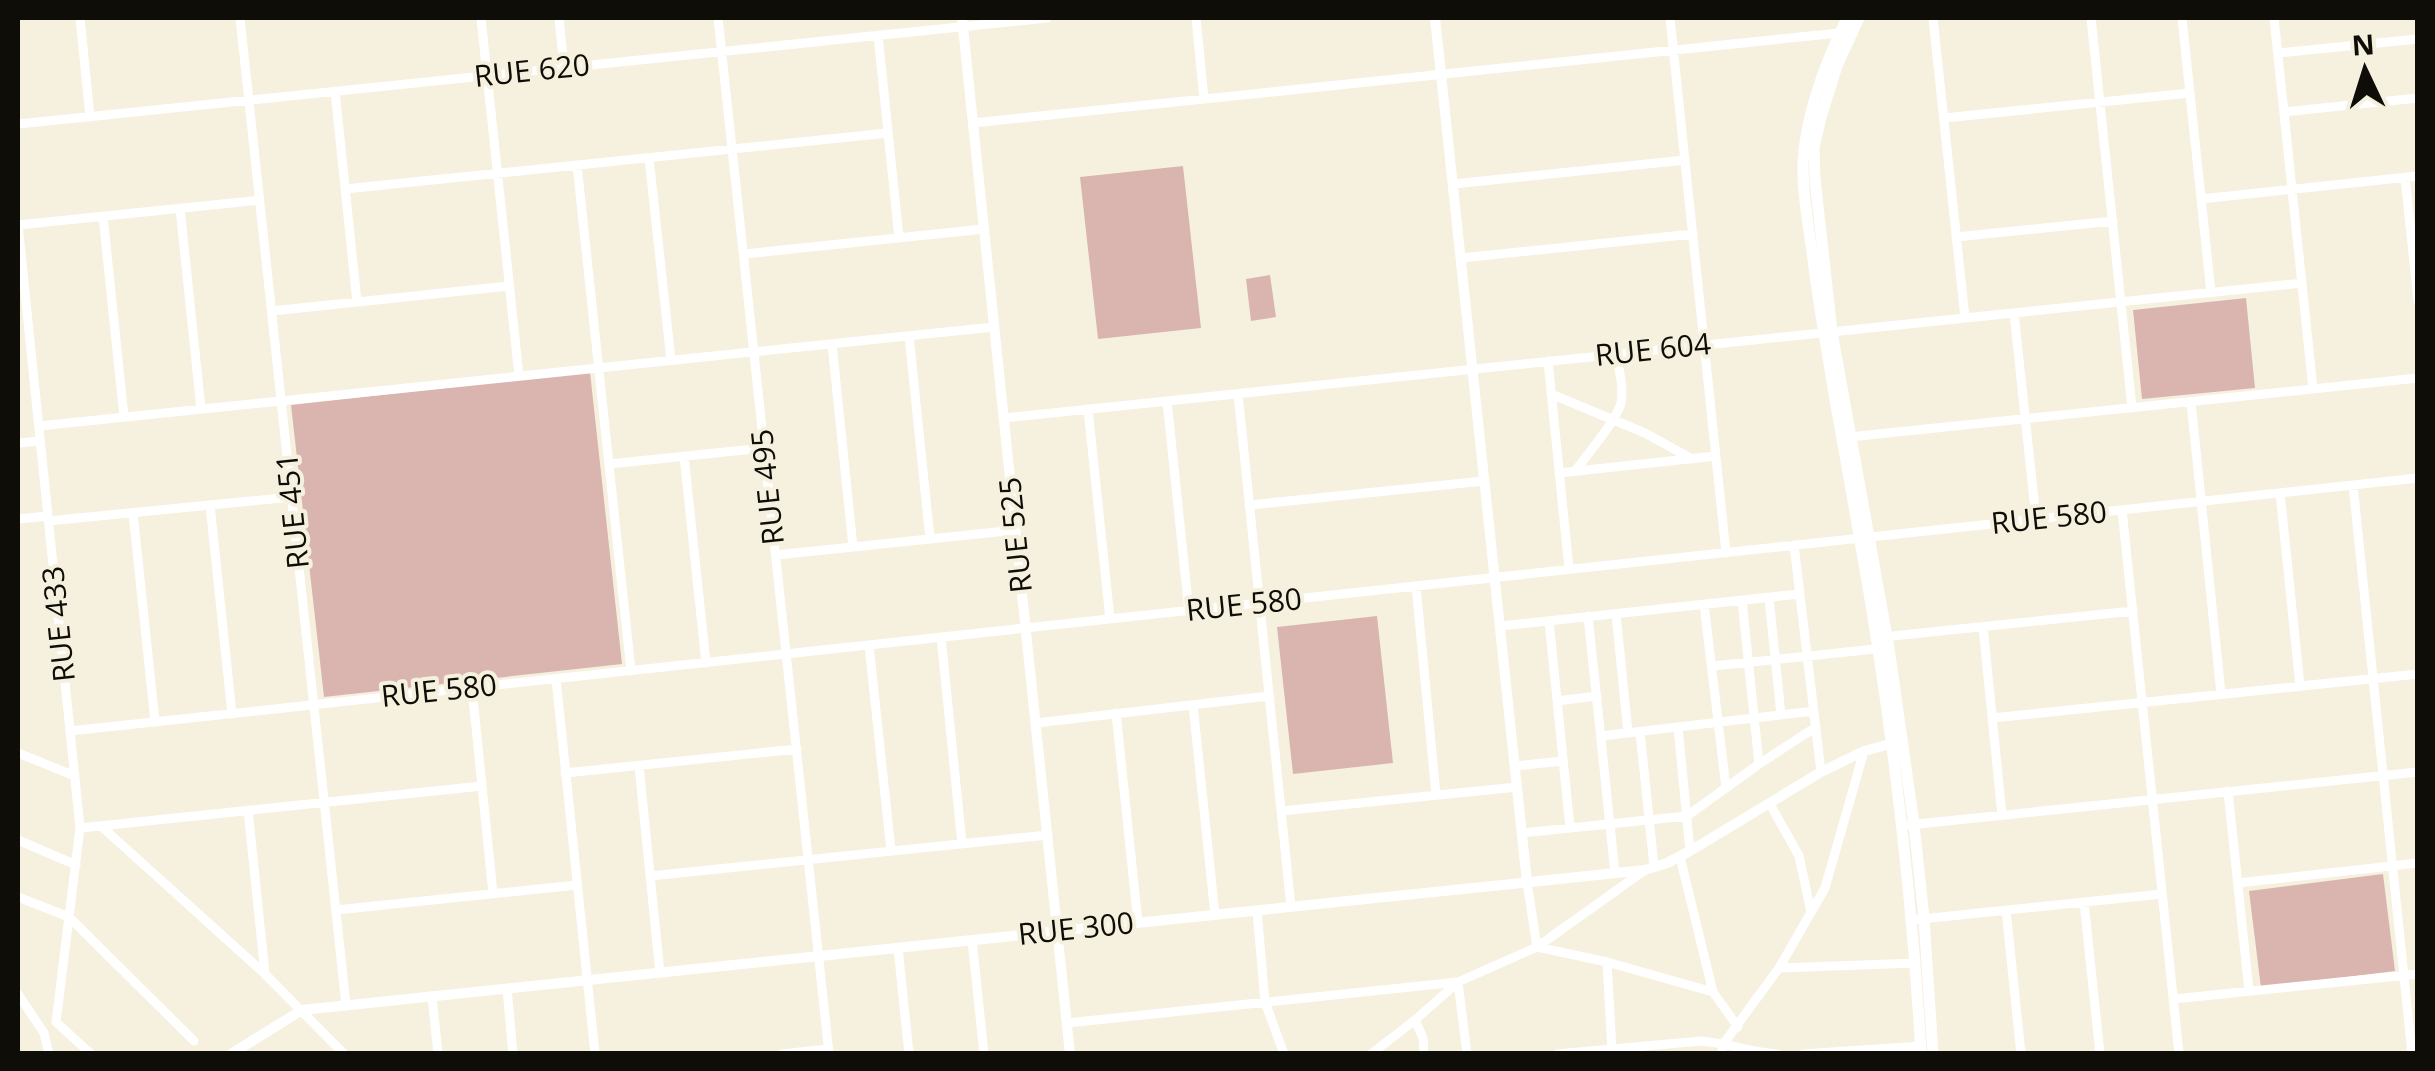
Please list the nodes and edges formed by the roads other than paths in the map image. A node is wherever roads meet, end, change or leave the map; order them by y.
1 (80, 18) edge
2 (94, 18) edge
3 (240, 18) edge
4 (482, 18) edge
5 (559, 18) edge
6 (718, 18) edge
7 (1038, 18) edge
8 (1047, 18) edge
9 (1196, 18) edge
10 (1435, 18) edge
11 (1670, 18) edge
12 (1847, 18) edge
13 (1859, 18) edge
14 (1934, 18) edge
15 (2091, 18) edge
16 (2182, 18) edge
17 (2274, 18) edge
18 (962, 22) edge
19 (1840, 33) junction
20 (878, 35) junction
21 (2418, 39) edge
22 (1674, 50) junction
23 (722, 51) junction
24 (2278, 53) junction
25 (564, 68) junction
26 (1441, 74) junction
27 (488, 76) junction
28 (335, 92) junction
29 (2190, 93) junction
30 (2418, 98) edge
31 (1204, 99) junction
32 (249, 100) junction
33 (2100, 102) junction
34 (2284, 112) junction
35 (90, 117) junction
36 (1944, 118) junction
37 (973, 123) junction
38 (18, 124) edge
39 (888, 133) junction
40 (732, 149) junction
41 (649, 158) junction
42 (1685, 160) junction
43 (577, 165) junction
44 (498, 174) junction
45 (2418, 176) edge
46 (2404, 177) junction
47 (1453, 184) junction
48 (345, 190) junction
49 (2292, 190) junction
50 (260, 200) junction
51 (2201, 200) junction
52 (180, 208) junction
53 (103, 216) junction
54 (2112, 221) junction
55 (18, 225) edge
56 (984, 229) junction
57 (1693, 234) junction
58 (1956, 237) junction
59 (899, 238) junction
60 (744, 254) junction
61 (1460, 258) junction
62 (2416, 266) edge
63 (2302, 283) junction
64 (510, 286) junction
65 (2210, 292) junction
66 (357, 302) junction
67 (2121, 302) junction
68 (2418, 302) edge
69 (272, 311) junction
70 (2014, 313) junction
71 (1965, 318) junction
72 (994, 327) junction
73 (1828, 332) junction
74 (909, 336) junction
75 (832, 344) junction
76 (1704, 345) junction
77 (754, 352) junction
78 (1616, 354) junction
79 (670, 360) junction
80 (1548, 361) junction
81 (599, 368) junction
82 (1472, 369) junction
83 (519, 376) junction
84 (2418, 378) edge
85 (2313, 389) junction
86 (1238, 394) junction
87 (1551, 394) junction
88 (282, 401) junction
89 (1166, 401) junction
90 (2191, 402) junction
91 (2132, 408) junction
92 (201, 409) junction
93 (1088, 409) junction
94 (124, 417) junction
95 (1004, 418) junction
96 (1613, 419) junction
97 (2025, 419) junction
98 (38, 426) junction
99 (1847, 438) junction
100 (40, 440) junction
101 (18, 443) edge
102 (764, 448) junction
103 (684, 456) junction
104 (1716, 456) junction
105 (1692, 459) junction
106 (609, 464) junction
107 (1574, 471) junction
108 (1559, 473) junction
109 (2418, 478) edge
110 (1484, 481) junction
111 (2353, 485) junction
112 (2280, 493) junction
113 (292, 498) junction
114 (2201, 502) junction
115 (1249, 505) junction
116 (210, 506) junction
117 (2122, 510) junction
118 (133, 513) junction
119 (48, 518) junction
120 (18, 519) edge
121 (2036, 519) junction
122 (1016, 530) junction
123 (1865, 538) junction
124 (930, 539) junction
125 (1794, 545) junction
126 (853, 547) junction
127 (1726, 553) junction
128 (776, 555) junction
129 (1570, 570) junction
130 (1495, 578) junction
131 (1416, 586) junction
132 (1800, 594) junction
133 (1769, 598) junction
134 (1742, 600) junction
135 (1260, 603) junction
136 (1704, 604) junction
137 (1188, 610) junction
138 (2133, 611) junction
139 (1616, 614) junction
140 (1588, 616) junction
141 (1110, 619) junction
142 (1548, 620) junction
143 (1500, 626) junction
144 (1982, 627) junction
145 (1026, 628) junction
146 (941, 638) junction
147 (1882, 643) junction
148 (869, 645) junction
149 (786, 654) junction
150 (1807, 656) junction
151 (1775, 659) junction
152 (1748, 662) junction
153 (706, 663) junction
154 (1713, 666) junction
155 (631, 671) junction
156 (2418, 674) edge
157 (556, 679) junction
158 (2373, 679) junction
159 (2300, 686) junction
160 (472, 688) junction
161 (2221, 694) junction
162 (1269, 696) junction
163 (1596, 696) junction
164 (1557, 701) junction
165 (2143, 702) junction
166 (314, 705) junction
167 (1193, 705) junction
168 (1814, 711) junction
169 (232, 714) junction
170 (1116, 714) junction
171 (1781, 715) junction
172 (1754, 718) junction
173 (1992, 718) junction
174 (155, 722) junction
175 (1036, 722) junction
176 (1719, 722) junction
177 (1678, 727) junction
178 (1816, 727) junction
179 (70, 731) junction
180 (1640, 732) junction
181 (1628, 733) junction
182 (1601, 736) junction
183 (1897, 743) junction
184 (797, 750) junction
185 (1864, 751) junction
186 (18, 753) edge
187 (1563, 761) junction
188 (1759, 764) junction
189 (638, 766) junction
190 (1515, 766) junction
191 (1822, 772) junction
192 (2418, 772) edge
193 (566, 774) junction
194 (2383, 775) junction
195 (75, 776) junction
196 (482, 786) junction
197 (1517, 787) junction
198 (1726, 788) junction
199 (2228, 792) junction
200 (1436, 795) junction
201 (2152, 799) junction
202 (324, 802) junction
203 (1770, 804) junction
204 (248, 810) junction
205 (1281, 811) junction
206 (2002, 815) junction
207 (1687, 816) junction
208 (1650, 820) junction
209 (1610, 824) junction
210 (1908, 825) junction
211 (101, 826) junction
212 (80, 828) junction
213 (1570, 828) junction
214 (1522, 833) junction
215 (1048, 835) junction
216 (18, 840) edge
217 (962, 844) junction
218 (891, 851) junction
219 (1685, 854) junction
220 (808, 860) junction
221 (2418, 863) edge
222 (76, 865) junction
223 (2392, 866) junction
224 (1650, 868) junction
225 (1615, 873) junction
226 (650, 876) junction
227 (1527, 882) junction
228 (2238, 883) junction
229 (577, 885) junction
230 (493, 894) junction
231 (2162, 894) junction
232 (18, 897) edge
233 (2084, 902) junction
234 (1291, 907) junction
235 (336, 910) junction
236 (2006, 910) junction
237 (1256, 911) junction
238 (1811, 914) junction
239 (1215, 915) junction
240 (69, 917) junction
241 (1918, 919) junction
242 (1138, 923) junction
243 (1058, 931) junction
244 (972, 940) junction
245 (898, 948) junction
246 (1537, 948) junction
247 (819, 956) junction
248 (1607, 962) junction
249 (1916, 963) junction
250 (1779, 968) junction
251 (660, 972) junction
252 (265, 974) junction
253 (2418, 974) edge
254 (2404, 975) junction
255 (587, 980) junction
256 (1458, 982) junction
257 (506, 988) junction
258 (2249, 991) junction
259 (1713, 992) junction
260 (18, 994) edge
261 (432, 996) junction
262 (2174, 999) junction
263 (1265, 1002) junction
264 (346, 1005) junction
265 (302, 1010) junction
266 (1415, 1020) junction
267 (56, 1022) junction
268 (1067, 1023) junction
269 (1738, 1027) junction
270 (44, 1033) junction
271 (194, 1041) dead end
272 (1723, 1048) edge
273 (828, 1051) edge
274 (1612, 1051) edge
275 (1925, 1051) edge
276 (49, 1054) edge
277 (91, 1054) edge
278 (231, 1054) edge
279 (344, 1054) edge
280 (438, 1054) edge
281 (513, 1054) edge
282 (595, 1054) edge
283 (782, 1054) edge
284 (910, 1054) edge
285 (984, 1054) edge
286 (1070, 1054) edge
287 (1284, 1054) edge
288 (1371, 1054) edge
289 (1424, 1054) edge
290 (1467, 1054) edge
291 (1557, 1054) edge
292 (1776, 1054) edge
293 (1803, 1054) edge
294 (2021, 1054) edge
295 (2100, 1054) edge
296 (2179, 1054) edge
297 (2412, 1054) edge

1 - 2 street
1 - 35 street
3 - 32 street, RUE 451
4 - 27 street
5 - 25 street
6 - 23 street, RUE 495
7 - 8 street, RUE 620
7 - 18 street, RUE 620
9 - 31 street
10 - 26 street
11 - 22 street
12 - 19 main road
13 - 73 main road
14 - 36 street
15 - 33 street
16 - 29 street
17 - 24 street
18 - 20 street, RUE 620
18 - 37 street, RUE 525
19 - 22 street
19 - 73 main road
20 - 23 street, RUE 620
20 - 39 street
21 - 24 street
22 - 26 street
22 - 42 street
23 - 25 street, RUE 620
23 - 40 street, RUE 495
24 - 34 street
25 - 27 street, RUE 620
26 - 31 street
26 - 47 street
27 - 28 street, RUE 620
27 - 44 street
28 - 32 street, RUE 620
28 - 48 street
29 - 33 street
29 - 51 street
30 - 34 street
31 - 37 street
32 - 35 street, RUE 620
32 - 50 street, RUE 451
33 - 36 street
33 - 54 street
34 - 49 street
35 - 38 street, RUE 620
36 - 58 street
37 - 56 street, RUE 525
39 - 40 street
39 - 59 street
40 - 41 street
40 - 60 street, RUE 495
41 - 43 street
41 - 79 street
42 - 47 street
42 - 57 street
43 - 44 street
43 - 81 street
44 - 48 street
44 - 64 street
45 - 46 street
46 - 49 street
46 - 62 street
47 - 61 street
48 - 66 street
49 - 51 street
49 - 63 street
50 - 52 street
50 - 69 street, RUE 451
51 - 65 street
52 - 53 street
52 - 92 street
53 - 55 street
53 - 94 street
54 - 58 street
54 - 67 street
55 - 98 street, RUE 433
56 - 59 street
56 - 72 street, RUE 525
57 - 61 street
57 - 76 street
58 - 71 street
59 - 60 street
60 - 77 street, RUE 495
61 - 82 street
62 - 68 street
63 - 65 street, RUE 604
63 - 85 street
64 - 66 street
64 - 83 street
65 - 67 street, RUE 604
66 - 69 street
67 - 70 street, RUE 604
67 - 91 street
69 - 88 street, RUE 451
70 - 71 street, RUE 604
70 - 97 street
71 - 73 street, RUE 604
72 - 74 street
72 - 95 street, RUE 525
73 - 76 street, RUE 604
73 - 99 main road
74 - 75 street
74 - 124 street
75 - 77 street
75 - 126 street
76 - 78 street, RUE 604
76 - 104 street
77 - 79 street
77 - 102 street, RUE 495
78 - 80 street, RUE 604
78 - 96 street
79 - 81 street
80 - 82 street, RUE 604
80 - 87 street
81 - 83 street
81 - 106 street
82 - 86 street, RUE 604
82 - 110 street
83 - 88 street
84 - 85 street
85 - 90 street
86 - 89 street, RUE 604
86 - 115 street
87 - 96 street
87 - 108 street
88 - 92 street
88 - 113 street, RUE 451
89 - 93 street, RUE 604
89 - 137 street
90 - 91 street
90 - 114 street
91 - 97 street
92 - 94 street
93 - 95 street, RUE 604
93 - 141 street
94 - 98 street
95 - 122 street, RUE 525
96 - 105 street
96 - 107 street
97 - 99 street
97 - 121 street
98 - 100 street, RUE 433
99 - 123 main road
100 - 101 street
100 - 119 street, RUE 433
102 - 103 street
102 - 128 street, RUE 495
103 - 106 street
103 - 153 street
104 - 105 street
104 - 127 street
105 - 107 street
106 - 155 street
107 - 108 street
108 - 129 street
109 - 111 street, RUE 580
110 - 115 street
110 - 130 street
111 - 112 street, RUE 580
111 - 158 street
112 - 114 street, RUE 580
112 - 159 street
113 - 116 street
113 - 166 street, RUE 451
114 - 117 street, RUE 580
114 - 161 street
115 - 135 street
116 - 118 street
116 - 169 street
117 - 121 street, RUE 580
117 - 138 street
118 - 119 street
118 - 174 street
119 - 120 street
119 - 179 street, RUE 433
121 - 123 street, RUE 580
122 - 124 street
122 - 145 street, RUE 525
123 - 125 street, RUE 580
123 - 147 main road
124 - 126 street
125 - 127 street, RUE 580
125 - 132 street
126 - 128 street
127 - 129 street, RUE 580
128 - 149 street, RUE 495
129 - 130 street, RUE 580
130 - 131 street, RUE 580
130 - 143 street
131 - 135 street, RUE 580
131 - 200 street
132 - 133 street
132 - 150 street
133 - 134 street
133 - 151 street
134 - 136 street
134 - 152 street
135 - 137 street, RUE 580
135 - 162 street
136 - 139 street
136 - 154 street
137 - 141 street, RUE 580
138 - 144 street
138 - 165 street
139 - 140 street
139 - 181 street
140 - 142 street
140 - 163 street
141 - 145 street, RUE 580
142 - 143 street
142 - 164 street
143 - 190 street
144 - 147 street
144 - 173 street
145 - 146 street, RUE 580
145 - 175 street, RUE 525
146 - 148 street, RUE 580
146 - 217 street
147 - 150 street
147 - 183 main road
148 - 149 street, RUE 580
148 - 218 street
149 - 153 street, RUE 580
149 - 184 street, RUE 495
150 - 151 street
150 - 168 street
151 - 152 street
151 - 171 street
152 - 154 street
152 - 172 street
153 - 155 street, RUE 580
154 - 176 street
155 - 157 street, RUE 580
156 - 158 street
157 - 160 street, RUE 580
157 - 193 street
158 - 159 street
158 - 194 street
159 - 161 street
160 - 166 street, RUE 580
160 - 196 street
161 - 165 street
162 - 167 street
162 - 205 street
163 - 164 street
163 - 182 street
164 - 187 street
165 - 173 street
165 - 201 street
166 - 169 street, RUE 580
166 - 202 street, RUE 451
167 - 170 street
167 - 239 street
168 - 171 street
168 - 178 street
169 - 174 street, RUE 580
170 - 175 street
170 - 242 street
171 - 172 street
172 - 176 street
172 - 188 street
173 - 206 street
174 - 179 street, RUE 580
175 - 215 street, RUE 525
176 - 177 street
176 - 198 street
177 - 180 street
177 - 207 street
178 - 188 street
178 - 191 street
179 - 195 street, RUE 433
180 - 181 street
180 - 208 street
181 - 182 street
182 - 209 street
183 - 185 street, RUE 300
183 - 210 main road
184 - 189 street
184 - 220 street, RUE 495
185 - 191 street, RUE 300
185 - 238 street
186 - 195 street
187 - 190 street
187 - 213 street
188 - 198 street
189 - 193 street
189 - 226 street
190 - 197 street
191 - 203 street, RUE 300
192 - 194 street
193 - 229 street
194 - 199 street
194 - 223 street
195 - 212 street, RUE 433
196 - 202 street
196 - 230 street
197 - 200 street
197 - 214 street
198 - 207 street
199 - 201 street
199 - 228 street
200 - 205 street
201 - 206 street
201 - 231 street
202 - 204 street
202 - 235 street, RUE 451
203 - 219 street, RUE 300
203 - 238 street
204 - 211 street
204 - 252 street
205 - 234 street
206 - 210 street
207 - 208 street
207 - 219 street
208 - 209 street
208 - 224 street
209 - 213 street
209 - 225 street
210 - 241 main road
211 - 212 street
211 - 252 street
212 - 222 street, RUE 433
213 - 214 street
214 - 227 street
215 - 217 street
215 - 243 street, RUE 525
216 - 222 street
217 - 218 street
218 - 220 street
219 - 224 street, RUE 300
219 - 259 street
220 - 226 street
220 - 247 street, RUE 495
221 - 223 street
222 - 240 street, RUE 433
223 - 228 street
223 - 254 street
224 - 225 street, RUE 300
224 - 246 street
225 - 227 street, RUE 300
226 - 251 street
227 - 234 street, RUE 300
227 - 246 street
228 - 258 street
229 - 230 street
229 - 255 street
230 - 235 street
231 - 233 street
231 - 262 street
232 - 240 street
233 - 236 street
233 - 295 street
234 - 237 street, RUE 300
235 - 264 street, RUE 451
236 - 241 street
236 - 294 street
237 - 239 street, RUE 300
237 - 263 street
238 - 250 street
239 - 242 street, RUE 300
240 - 267 street, RUE 433
240 - 271 street
241 - 249 main road
241 - 275 main road
242 - 243 street, RUE 300
243 - 244 street, RUE 300
243 - 268 street, RUE 525
244 - 245 street, RUE 300
244 - 285 street
245 - 247 street, RUE 300
245 - 284 street
246 - 248 street
246 - 256 street
247 - 251 street, RUE 300
247 - 273 street, RUE 495
248 - 259 street
248 - 274 street
249 - 250 street
249 - 275 main road
250 - 269 street
251 - 255 street, RUE 300
252 - 265 street
253 - 254 street
254 - 258 street
254 - 297 street
255 - 257 street, RUE 300
255 - 282 street
256 - 263 street
256 - 266 street
256 - 290 street
257 - 261 street, RUE 300
257 - 281 street
258 - 262 street
259 - 269 street
260 - 270 street
261 - 264 street, RUE 300
261 - 280 street
262 - 296 street
263 - 268 street
263 - 287 street
264 - 265 street, RUE 300
265 - 278 street, RUE 300
265 - 279 street
266 - 288 street
266 - 289 street
267 - 270 street
267 - 277 street
268 - 286 street, RUE 525
269 - 272 street
270 - 276 street
272 - 274 street
272 - 292 street
273 - 283 street
274 - 291 street
275 - 293 street

